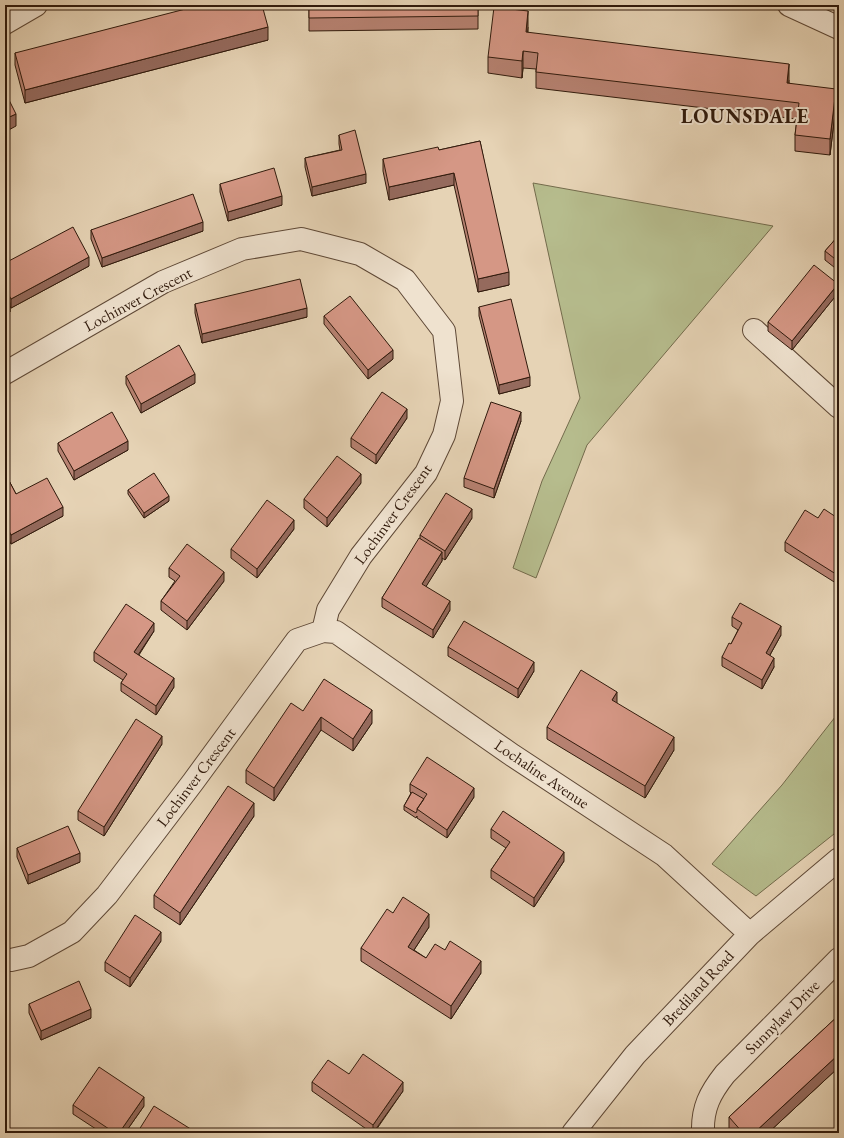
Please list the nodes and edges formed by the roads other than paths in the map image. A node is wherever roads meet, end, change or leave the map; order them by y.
1 (36, 5) edge
2 (789, 5) edge
3 (5, 23) edge
4 (839, 28) edge
5 (754, 330) dead end
6 (5, 374) edge
7 (839, 407) edge
8 (323, 631) junction
9 (839, 859) edge
10 (750, 934) junction
11 (839, 959) edge
12 (5, 960) edge
13 (573, 1133) edge
14 (703, 1133) edge

1 - 3 street
2 - 4 street
5 - 7 street
6 - 8 street, Lochinver Crescent
8 - 10 street, Lochaline Avenue
8 - 12 street, Lochinver Crescent
9 - 10 street, Brediland Road
10 - 13 street, Brediland Road
11 - 14 street, Sunnylaw Drive

